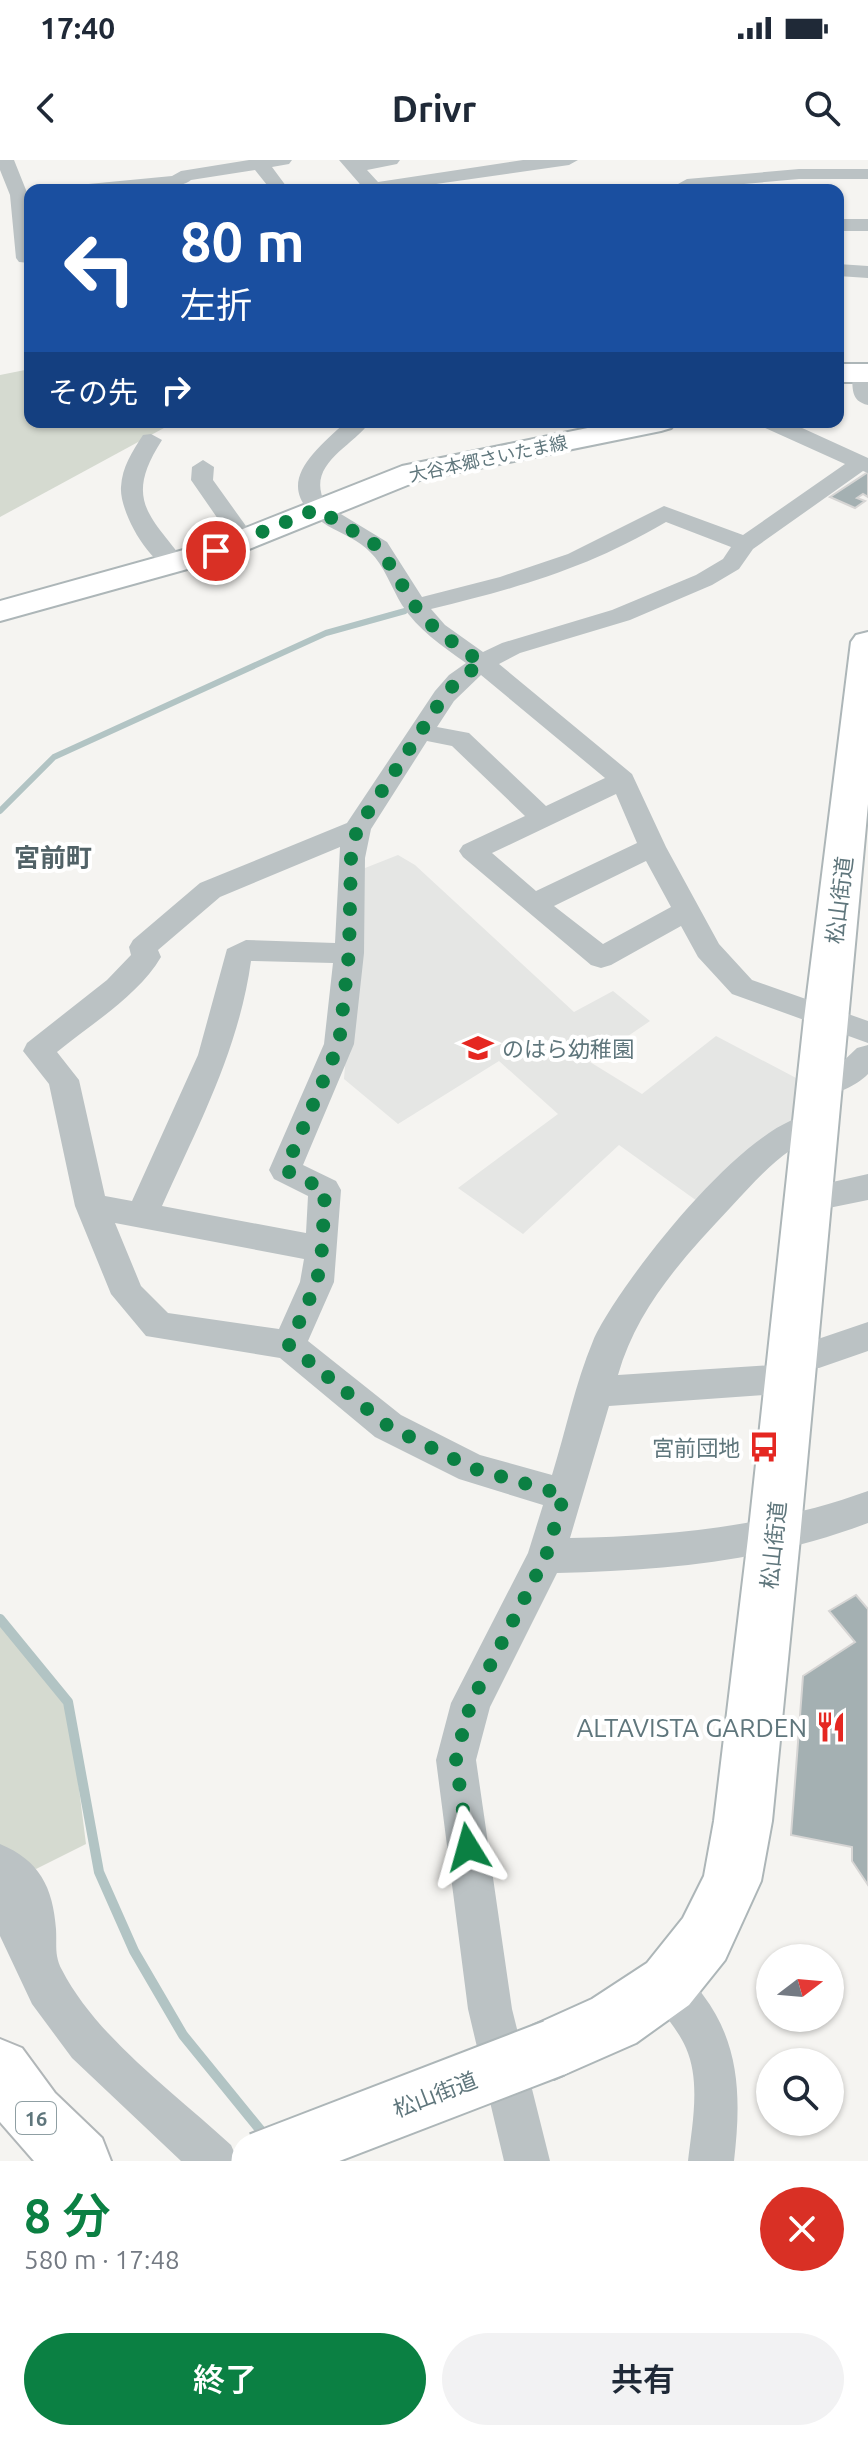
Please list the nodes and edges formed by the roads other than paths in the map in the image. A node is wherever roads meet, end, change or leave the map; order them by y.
1 (283, 160) edge
2 (391, 160) edge
3 (569, 160) edge
4 (4, 161) edge
5 (351, 163) edge
6 (260, 164) junction
7 (868, 174) edge
8 (181, 177) edge
9 (685, 182) edge
10 (135, 184) edge
11 (275, 184) edge
12 (370, 184) edge
13 (408, 184) edge
14 (743, 184) edge
15 (24, 195) edge
16 (844, 225) edge
17 (868, 225) edge
18 (24, 258) edge
19 (0, 261) edge
20 (844, 270) edge
21 (868, 272) edge
22 (352, 428) edge
23 (630, 428) edge
24 (784, 428) edge
25 (151, 440) dead end
26 (865, 464) edge
27 (203, 467) dead end
28 (317, 509) junction
29 (244, 540) junction
30 (745, 544) junction
31 (175, 565) junction
32 (415, 606) junction
33 (0, 611) edge
34 (868, 642) edge
35 (482, 663) junction
36 (420, 732) junction
37 (623, 780) junction
38 (543, 818) junction
39 (357, 829) junction
40 (652, 847) junction
41 (533, 904) junction
42 (686, 911) junction
43 (349, 953) junction
44 (846, 1026) edge
45 (868, 1056) edge
46 (816, 1105) junction
47 (868, 1187) edge
48 (809, 1199) junction
49 (91, 1206) junction
50 (142, 1215) junction
51 (322, 1249) junction
52 (868, 1336) edge
53 (289, 1345) junction
54 (793, 1365) junction
55 (593, 1392) junction
56 (564, 1495) junction
57 (868, 1507) edge
58 (774, 1538) junction
59 (546, 1556) junction
60 (0, 1865) edge
61 (0, 1902) edge
62 (35, 1962) junction
63 (668, 1984) junction
64 (0, 2070) edge
65 (79, 2161) edge
66 (215, 2161) edge
67 (260, 2161) edge
68 (527, 2161) edge
69 (711, 2161) edge

1 - 6 street
2 - 5 street
3 - 13 street
4 - 15 street
5 - 12 street
6 - 8 street
6 - 11 street
7 - 14 street
8 - 10 street
9 - 14 street
16 - 17 street
18 - 19 street
20 - 21 street
22 - 28 street
23 - 28 main road, 大谷本郷さいたま線
24 - 26 street
25 - 31 street
26 - 30 street
27 - 29 street
28 - 29 main road, 大谷本郷さいたま線
28 - 32 street
29 - 31 main road, 大谷本郷さいたま線
30 - 32 street
30 - 35 street
31 - 33 main road, 大谷本郷さいたま線
32 - 35 street
34 - 44 main road, 松山街道
35 - 36 street
35 - 37 street
36 - 38 street
36 - 39 street
37 - 38 street
37 - 40 street
38 - 41 street
39 - 43 street
39 - 49 street
40 - 41 street
40 - 42 street
41 - 42 street
42 - 44 street
43 - 50 street
43 - 51 street
44 - 46 main road, 松山街道
45 - 46 street
46 - 48 main road, 松山街道
46 - 55 street
47 - 48 street
48 - 54 main road, 松山街道
49 - 50 street
49 - 53 street
50 - 51 street
51 - 53 street
52 - 54 street
53 - 56 street
54 - 55 street
54 - 58 main road, 松山街道
55 - 56 street
56 - 59 street
57 - 58 street
58 - 59 street
58 - 63 main road, 松山街道
59 - 68 street
60 - 62 street
61 - 62 street
62 - 66 street
63 - 67 main road, 松山街道, bridge
63 - 69 street
64 - 65 main road, 16

